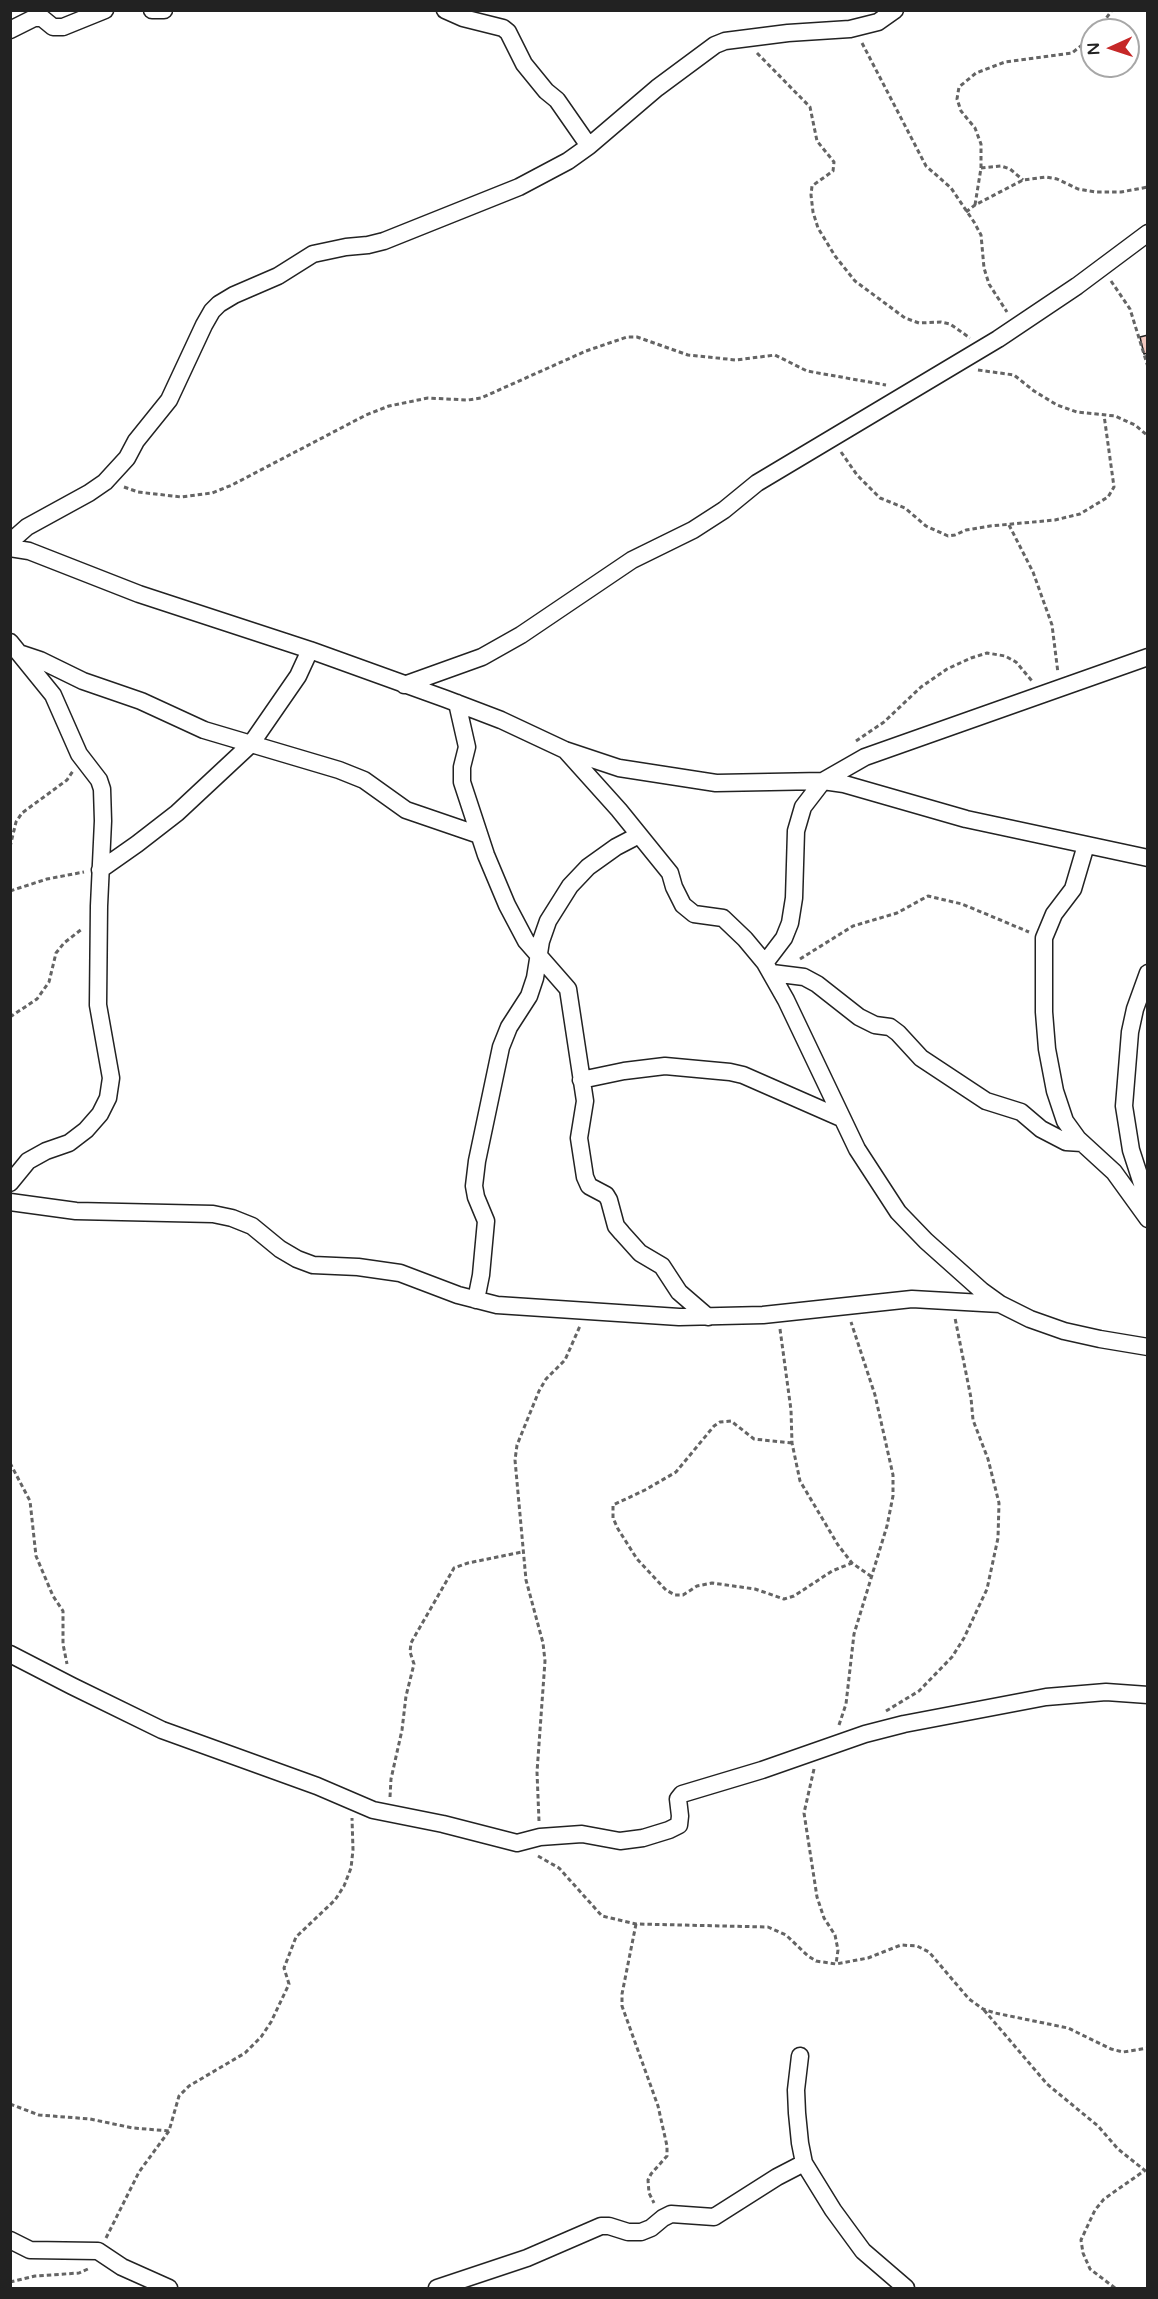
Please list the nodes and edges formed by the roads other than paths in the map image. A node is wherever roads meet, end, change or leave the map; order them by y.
1 (105, 10) edge
2 (152, 10) edge
3 (164, 10) edge
4 (445, 10) edge
5 (895, 10) edge
6 (10, 30) edge
7 (589, 146) junction
8 (1148, 233) edge
9 (10, 542) edge
10 (10, 548) edge
11 (16, 648) edge
12 (310, 650) junction
13 (1146, 662) edge
14 (404, 685) junction
15 (457, 703) junction
16 (251, 744) junction
17 (565, 750) junction
18 (823, 781) junction
19 (479, 835) junction
20 (639, 835) junction
21 (1086, 845) junction
22 (1148, 858) edge
23 (100, 870) junction
24 (539, 959) junction
25 (773, 970) junction
26 (1148, 973) edge
27 (581, 1080) junction
28 (841, 1118) junction
29 (1082, 1143) junction
30 (10, 1183) edge
31 (10, 1202) edge
32 (1145, 1215) edge
33 (476, 1300) junction
34 (1000, 1304) junction
35 (708, 1317) junction
36 (1148, 1347) edge
37 (10, 1654) edge
38 (1148, 1695) edge
39 (800, 2056) dead end
40 (804, 2163) junction
41 (10, 2240) edge
42 (169, 2289) edge
43 (437, 2289) edge
44 (906, 2289) edge

1 - 6 street
2 - 3 street
4 - 7 street
5 - 7 street
7 - 9 street
8 - 14 street
10 - 12 street
11 - 16 street
11 - 23 street
12 - 14 street
12 - 16 street
13 - 18 street
14 - 15 street
15 - 17 street
15 - 19 street
16 - 19 street
16 - 23 street
17 - 18 street
17 - 20 street
18 - 21 street
18 - 25 street
19 - 24 street
20 - 24 street
20 - 25 street
21 - 22 street
21 - 29 street
23 - 30 street
24 - 27 street
24 - 33 street
25 - 28 street
25 - 29 street
26 - 32 street
27 - 28 street
27 - 35 street
28 - 34 street
29 - 32 street
31 - 33 street
33 - 35 street
34 - 35 street
34 - 36 street
37 - 38 street
39 - 40 street
40 - 43 street
40 - 44 street
41 - 42 street

